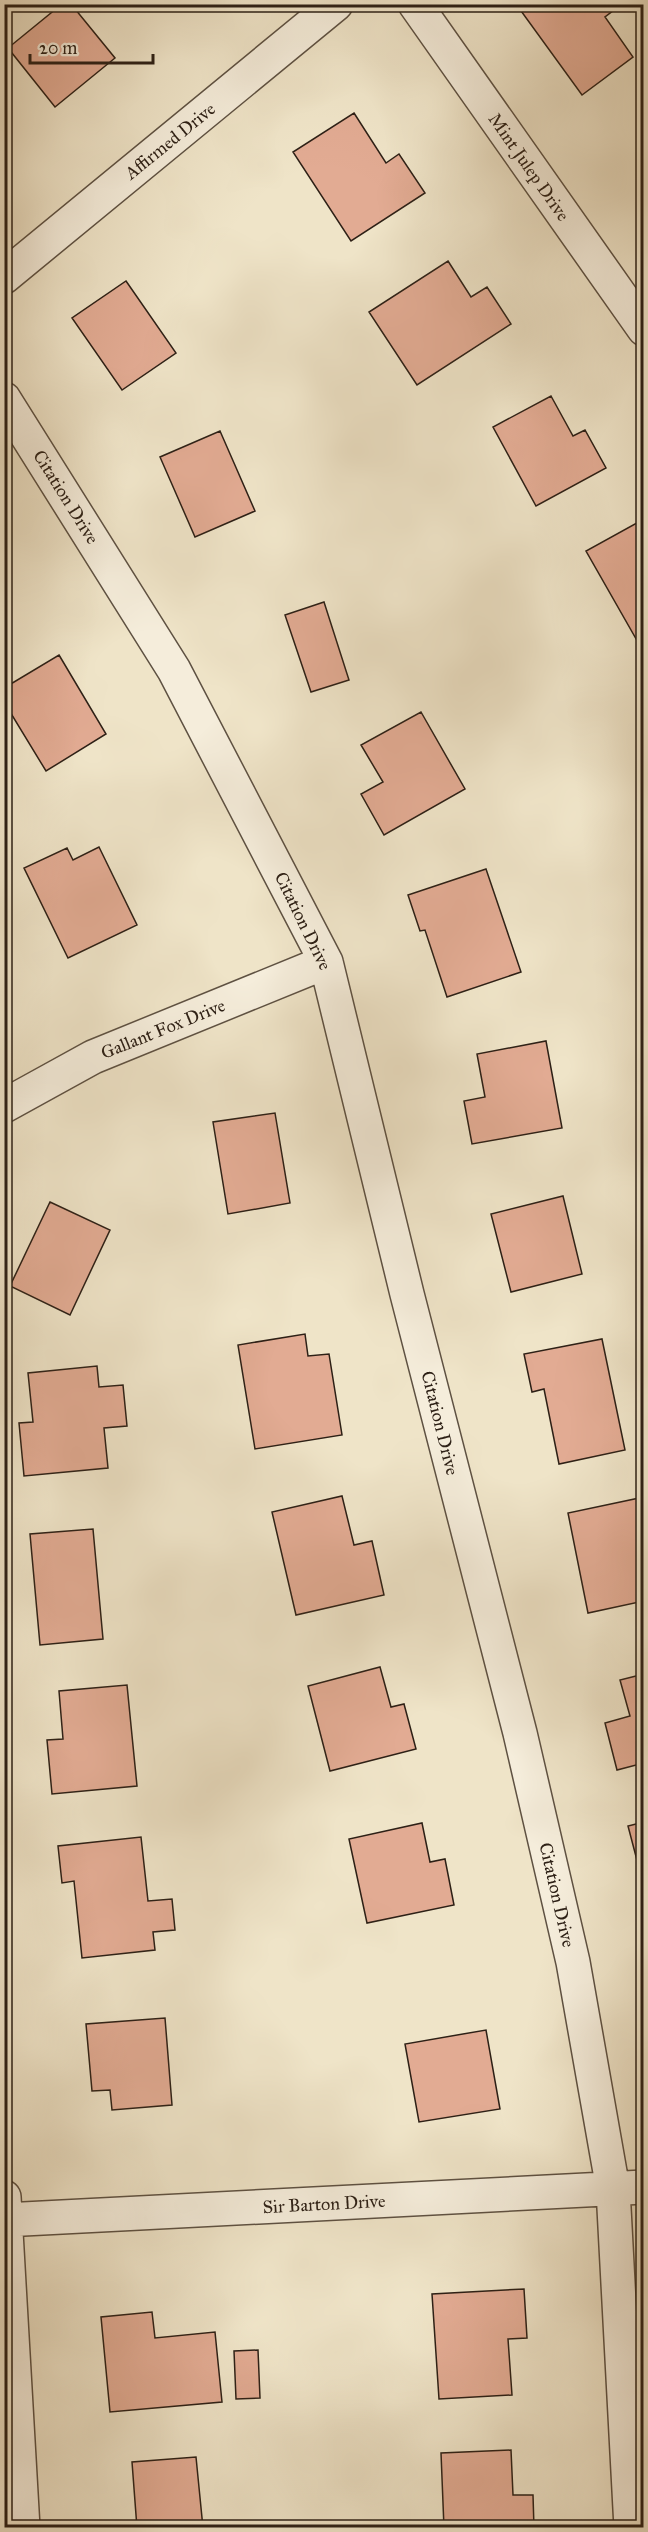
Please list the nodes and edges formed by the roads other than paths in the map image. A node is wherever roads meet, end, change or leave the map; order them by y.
1 (336, 4) edge
2 (415, 4) edge
3 (4, 277) edge
4 (644, 329) edge
5 (4, 399) edge
6 (326, 962) junction
7 (4, 1106) edge
8 (628, 2188) edge
9 (5, 2212) edge
10 (23, 2528) edge
11 (631, 2528) edge

1 - 3 street, Affirmed Drive
2 - 4 street, Mint Julep Drive
5 - 6 street, Citation Drive
6 - 7 street, Gallant Fox Drive
6 - 8 street, Citation Drive
8 - 9 street, Sir Barton Drive
8 - 11 street, Citation Drive
9 - 10 street

